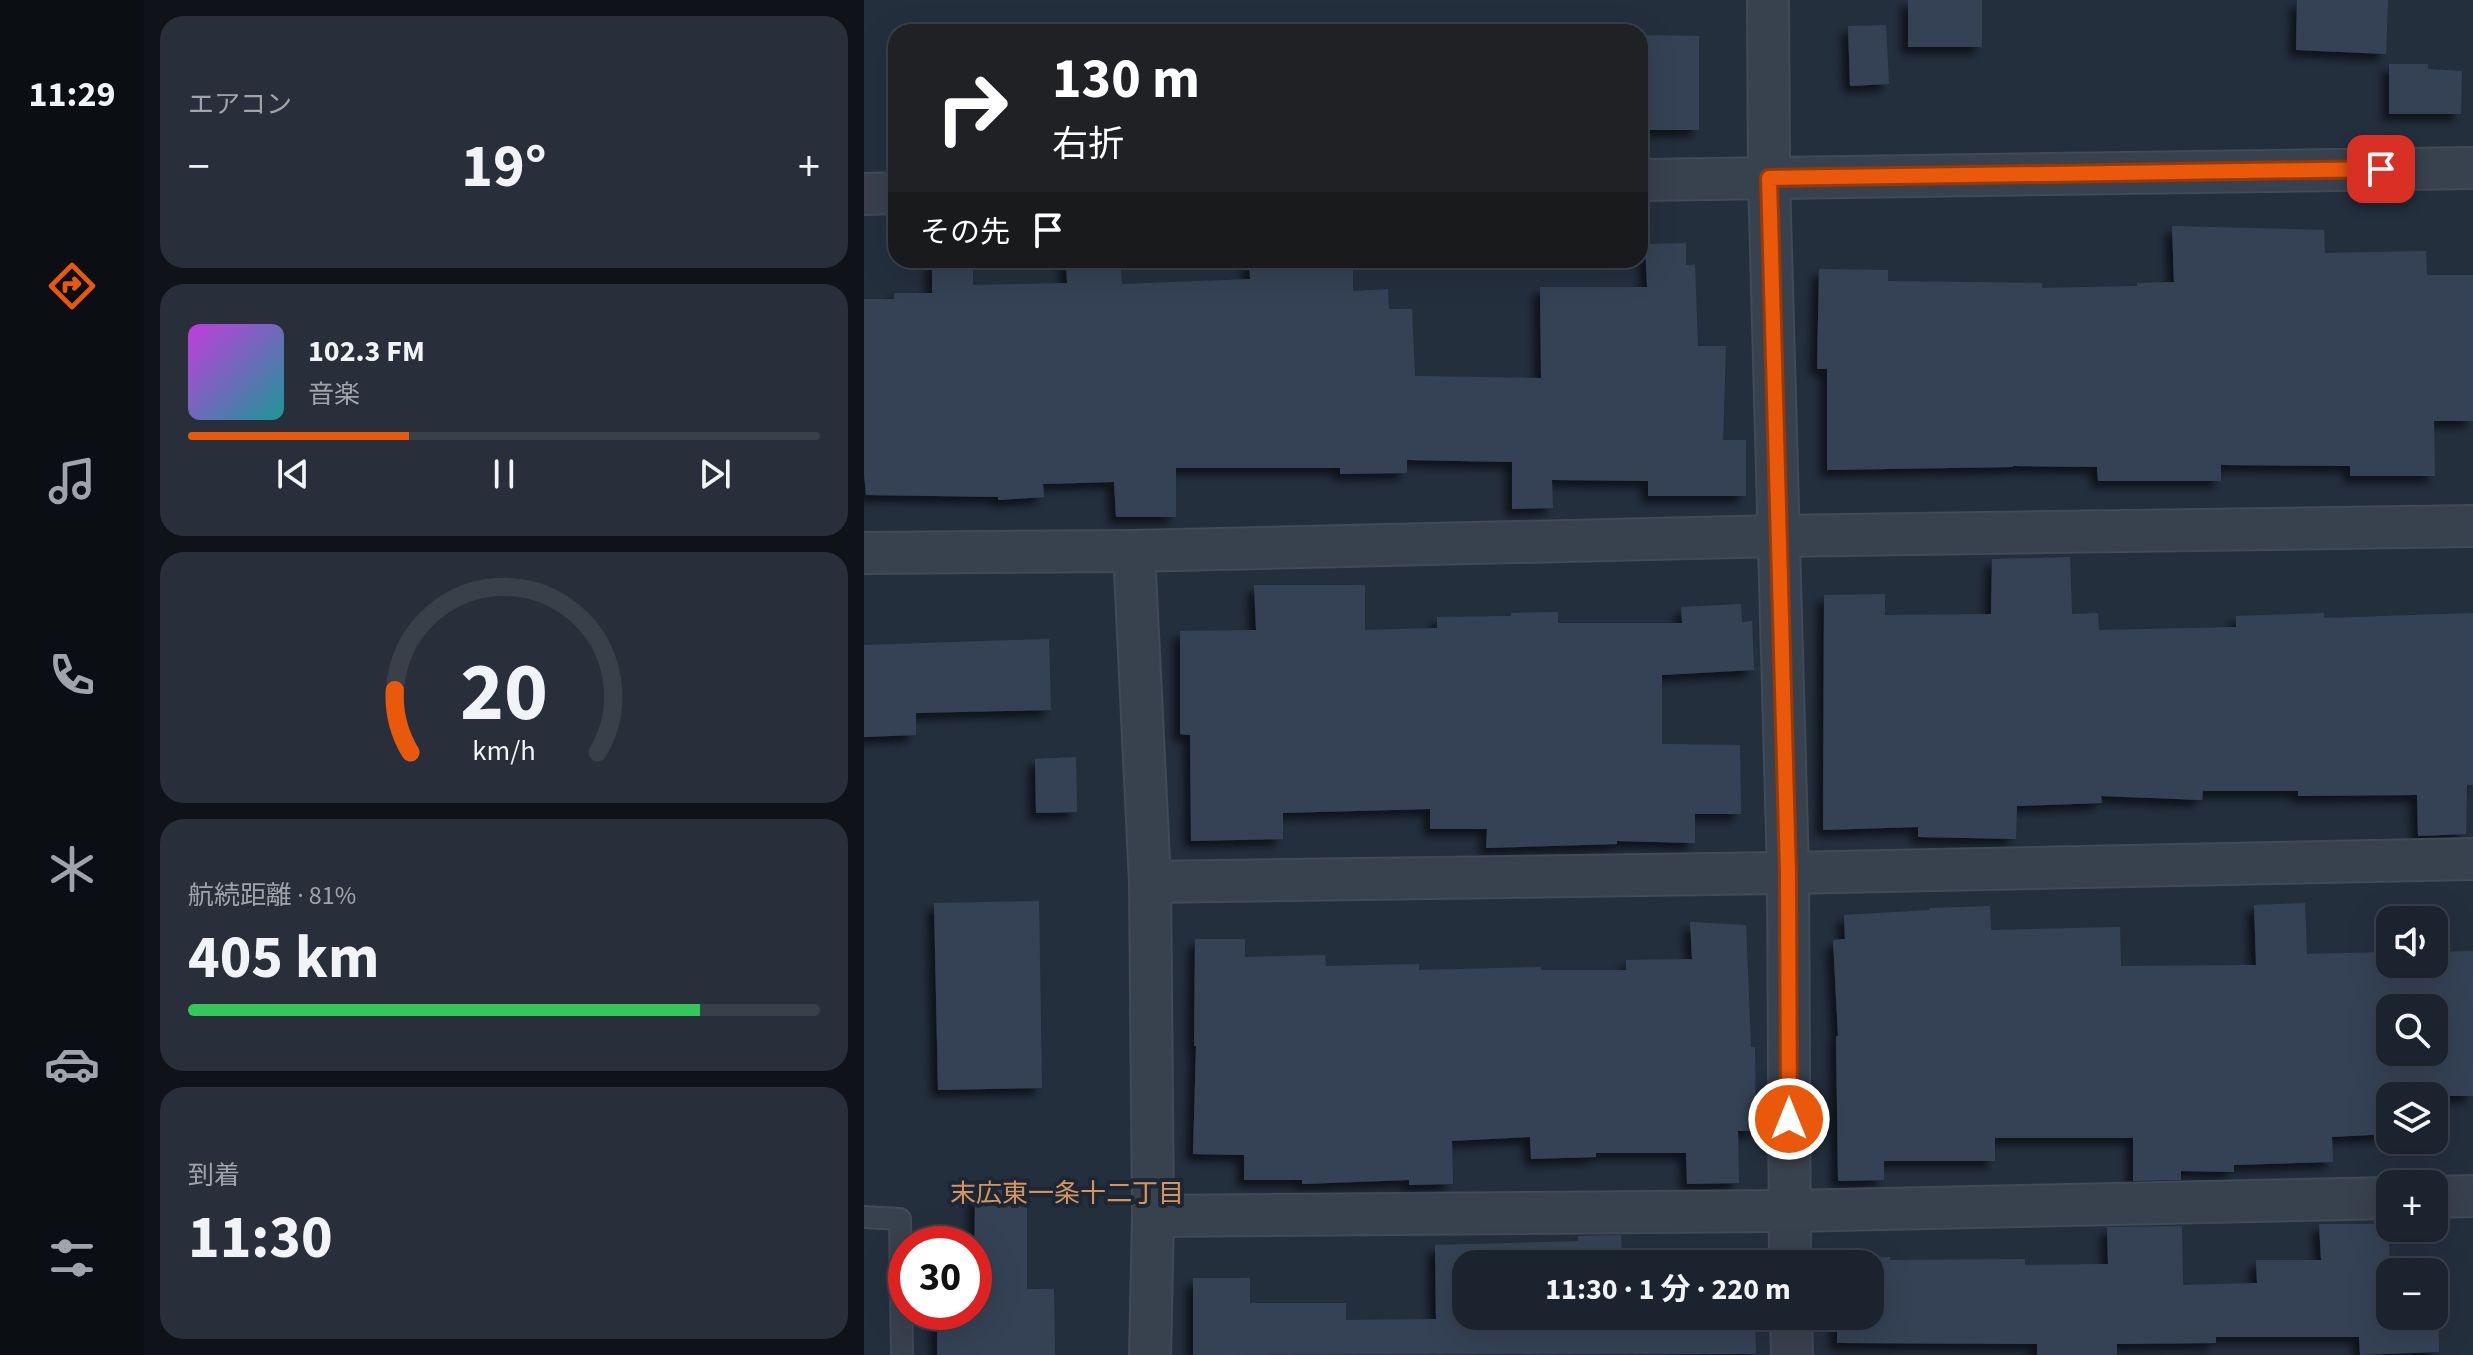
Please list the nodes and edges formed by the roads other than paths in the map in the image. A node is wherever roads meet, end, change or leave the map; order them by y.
1 (1768, 0) edge
2 (2473, 168) edge
3 (1769, 178) junction
4 (1648, 180) edge
5 (888, 193) edge
6 (864, 194) edge
7 (2473, 526) edge
8 (1778, 536) junction
9 (1134, 551) junction
10 (864, 553) edge
11 (2473, 859) edge
12 (1788, 873) junction
13 (1150, 882) junction
14 (2473, 1196) edge
15 (2448, 1197) edge
16 (2376, 1198) edge
17 (1789, 1211) junction
18 (1153, 1216) junction
19 (864, 1217) edge
20 (1790, 1250) edge
21 (1791, 1330) edge
22 (902, 1355) edge
23 (1150, 1355) edge
24 (1792, 1355) edge

1 - 3 street
2 - 3 street
3 - 4 street
3 - 8 street
5 - 6 street
7 - 8 street
8 - 9 street
8 - 12 street
9 - 10 street
9 - 13 street
11 - 12 street
12 - 13 street
12 - 17 street
13 - 18 street
14 - 15 street
16 - 17 street
17 - 18 street
17 - 20 street
18 - 23 street
19 - 22 lane
21 - 24 street

